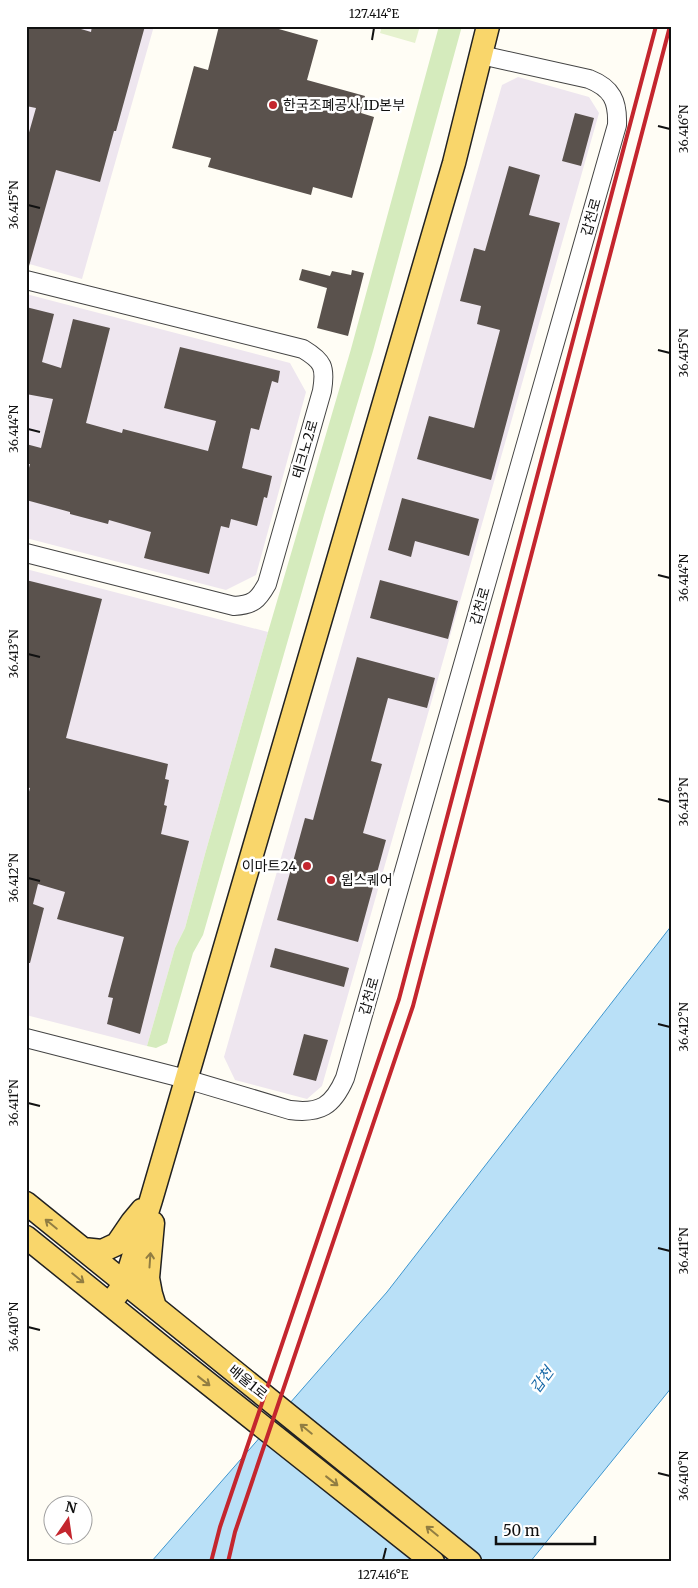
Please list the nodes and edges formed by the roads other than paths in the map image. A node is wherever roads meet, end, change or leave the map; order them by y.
1 (488, 26) edge
2 (481, 55) junction
3 (26, 280) edge
4 (26, 553) edge
5 (26, 1038) edge
6 (186, 1079) junction
7 (150, 1200) junction
8 (26, 1203) edge
9 (26, 1237) edge
10 (83, 1249) junction
11 (125, 1283) junction
12 (110, 1304) junction
13 (156, 1307) junction
14 (433, 1562) edge
15 (470, 1562) edge

1 - 2 main road
2 - 6 main road
2 - 6 street, 갑천로
3 - 4 street, 테크노2로
5 - 6 street, 갑천로
6 - 7 main road
7 - 10 main road
7 - 11 main road
13 -> 7 main road
10 -> 8 main road, 배울1로
9 -> 12 main road, 배울1로
10 - 11 main road, 배울1로
11 - 12 main road
11 - 13 main road, 배울1로
12 -> 14 main road, 배울1로
15 -> 13 main road, 배울1로

